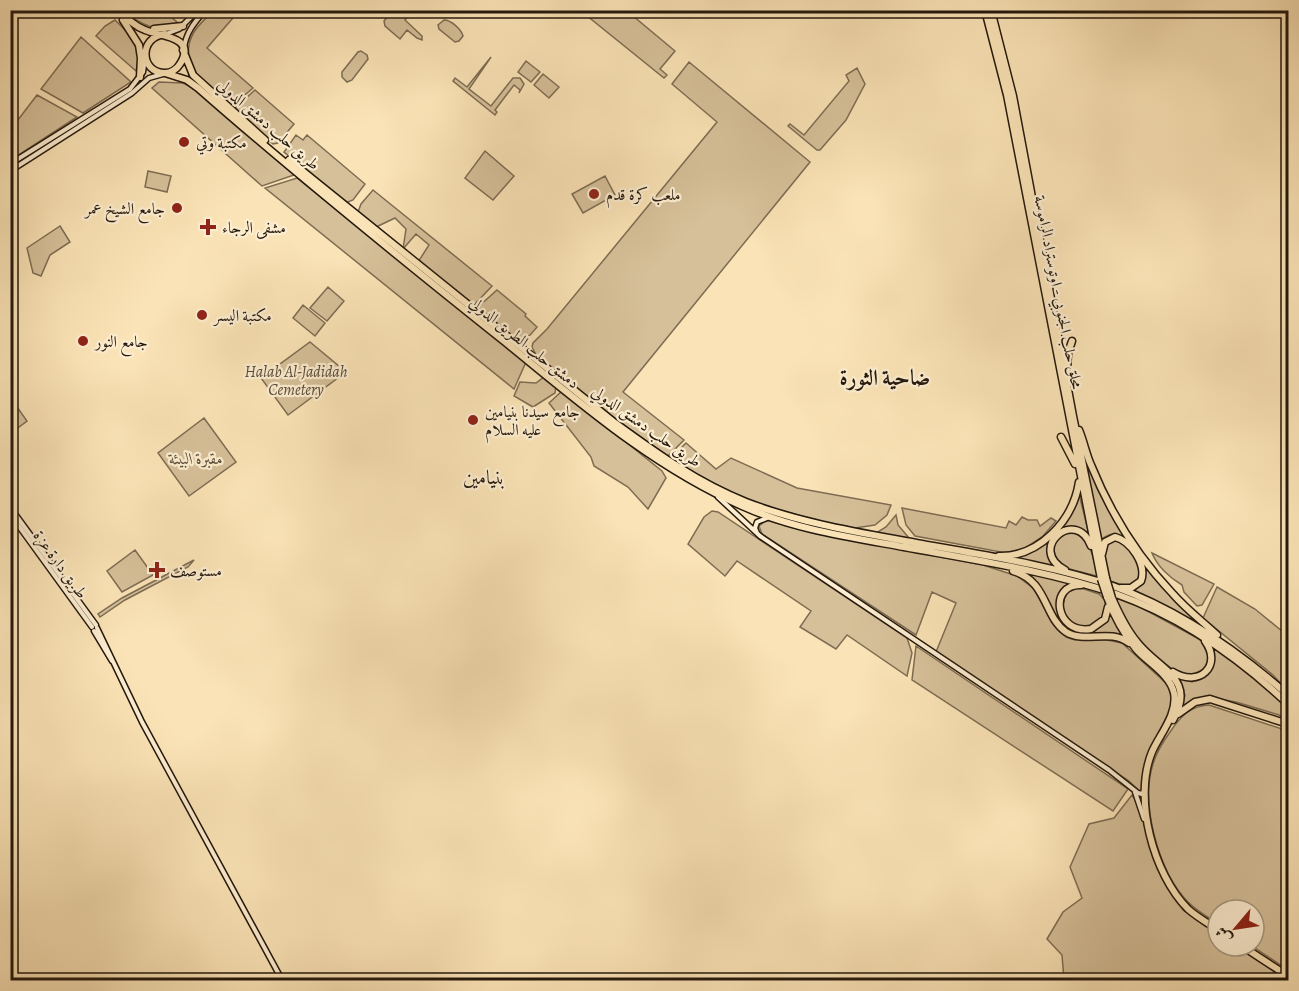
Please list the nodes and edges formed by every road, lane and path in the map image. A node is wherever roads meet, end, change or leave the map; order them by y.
1 (112, 10) edge
2 (119, 10) edge
3 (198, 10) edge
4 (205, 10) edge
5 (985, 10) edge
6 (991, 10) edge
7 (124, 18) junction
8 (183, 26) junction
9 (165, 34) junction
10 (183, 50) junction
11 (145, 56) junction
12 (165, 73) junction
13 (141, 75) junction
14 (149, 78) junction
15 (110, 104) junction
16 (17, 160) junction
17 (10, 164) edge
18 (20, 165) junction
19 (10, 171) edge
20 (1072, 341) dead end
21 (1066, 376) junction
22 (1073, 416) junction
23 (1061, 437) dead end
24 (1080, 476) junction
25 (713, 493) junction
26 (10, 507) edge
27 (10, 514) edge
28 (784, 521) junction
29 (760, 536) junction
30 (984, 559) junction
31 (1101, 566) junction
32 (1082, 577) junction
33 (1113, 586) junction
34 (1099, 589) junction
35 (1110, 598) junction
36 (95, 628) junction
37 (1202, 637) junction
38 (1136, 649) junction
39 (1233, 649) junction
40 (1159, 664) junction
41 (1288, 695) edge
42 (1288, 704) edge
43 (1174, 715) junction
44 (1288, 724) edge
45 (1131, 787) junction
46 (1145, 790) junction
47 (1149, 831) junction
48 (1206, 919) edge
49 (1206, 921) edge
50 (1262, 958) edge
51 (1265, 958) edge
52 (1288, 974) edge
53 (282, 981) edge

1 - 7 highway
2 - 7 highway
3 - 8 main road
4 - 10 main road
5 - 24 highway, محلق حلب الجنوبي - اوتوستراد الراموسة
6 - 21 highway, محلق حلب الجنوبي - اوتوستراد الراموسة
7 - 8 highway
7 - 9 highway
7 - 11 highway
7 - 13 highway
8 - 9 main road
9 - 10 highway
9 - 11 highway
10 - 12 highway
10 - 30 highway, طريق حلب دمشق الدولي
11 - 12 highway
11 - 13 main road
12 - 14 main road
12 - 25 highway, دمشق حلب الطريق الدولي
13 - 14 main road
13 - 15 main road
14 - 15 main road
15 - 16 main road
15 - 18 main road
16 - 17 main road
16 - 18 main road
18 - 19 main road
20 - 21 highway
21 - 22 highway, محلق حلب الجنوبي - اوتوستراد الراموسة
22 - 31 highway, محلق حلب الجنوبي - اوتوستراد الراموسة
22 - 39 highway
23 - 24 highway
24 - 30 highway
24 - 31 highway, محلق حلب الجنوبي - اوتوستراد الراموسة
25 - 28 highway, دمشق حلب الطريق الدولي
25 - 29 main road
26 - 36 main road
27 - 36 main road, طريق دارة عزة
28 - 29 main road
28 - 30 highway, دمشق حلب الطريق الدولي
29 - 45 main road
30 - 32 highway, طريق حلب دمشق الدولي
30 - 34 highway, طريق حلب دمشق الدولي
30 - 38 highway
31 - 32 highway
31 - 33 highway
31 - 35 highway, محلق حلب الجنوبي - اوتوستراد الراموسة, bridge
32 - 33 highway, طريق حلب دمشق الدولي
33 - 39 highway, طريق حلب دمشق الدولي
34 - 35 highway
34 - 37 highway, طريق حلب دمشق الدولي
35 - 38 highway
35 - 40 highway
36 - 53 main road
37 - 40 highway
37 - 42 highway, طريق حلب دمشق الدولي
38 - 43 highway
39 - 41 highway, طريق حلب دمشق الدولي
40 - 43 highway
43 - 44 highway
43 - 46 highway
43 - 48 highway
45 - 46 main road
45 - 47 main road
46 - 47 highway
47 - 49 highway
50 - 52 highway
51 - 52 highway

